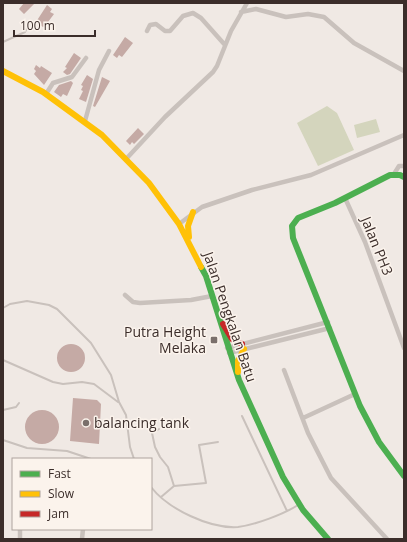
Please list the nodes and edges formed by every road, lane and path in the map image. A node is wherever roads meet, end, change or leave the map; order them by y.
1 (247, 3) edge
2 (241, 12) junction
3 (30, 21) dead end
4 (147, 31) dead end
5 (3, 42) edge
6 (225, 45) junction
7 (109, 51) dead end
8 (86, 58) dead end
9 (3, 71) edge
10 (404, 71) edge
11 (46, 94) junction
12 (85, 121) junction
13 (404, 135) edge
14 (127, 158) junction
15 (404, 166) edge
16 (394, 174) junction
17 (404, 177) edge
18 (345, 198) junction
19 (193, 212) junction
20 (179, 224) junction
21 (191, 244) junction
22 (125, 295) dead end
23 (212, 296) junction
24 (3, 308) edge
25 (218, 314) junction
26 (329, 325) junction
27 (269, 337) junction
28 (254, 341) junction
29 (271, 343) junction
30 (256, 346) junction
31 (243, 347) junction
32 (404, 348) edge
33 (228, 350) junction
34 (3, 360) edge
35 (284, 370) dead end
36 (239, 380) junction
37 (355, 394) junction
38 (119, 402) junction
39 (19, 403) dead end
40 (3, 410) edge
41 (242, 416) dead end
42 (303, 418) junction
43 (159, 429) dead end
44 (3, 440) edge
45 (218, 442) dead end
46 (88, 458) edge
47 (134, 458) edge
48 (404, 476) edge
49 (174, 486) junction
50 (152, 488) edge
51 (161, 497) junction
52 (299, 505) junction
53 (287, 511) junction
54 (328, 539) edge
55 (387, 539) edge

1 - 2 street
2 - 6 street
2 - 10 street
3 - 5 lane
4 - 6 street
6 - 14 street
7 - 12 street
8 - 11 street
9 - 11 main road, Jalan Pengkalan Batu
11 - 12 main road, Jalan Pengkalan Batu
12 - 14 main road, Jalan Pengkalan Batu
13 - 19 street
14 - 20 main road, Jalan Pengkalan Batu
15 - 16 street
16 - 17 main road
16 - 18 main road
18 - 26 main road
18 - 32 street, Jalan PH3
19 - 20 street
19 - 21 main road
20 - 21 main road, Jalan Pengkalan Batu
21 - 23 main road, Jalan Pengkalan Batu
22 - 23 street
23 - 25 main road, Jalan Pengkalan Batu
24 - 38 lane
25 - 31 main road
25 - 33 main road, Jalan Pengkalan Batu
26 - 27 street
26 - 29 street
26 - 37 main road
27 - 28 street
27 - 29 street
28 - 30 street
28 - 31 street
29 - 30 street
30 - 31 street
31 - 33 street
31 - 36 main road
33 - 36 main road, Jalan Pengkalan Batu
34 - 38 lane
35 - 42 street
36 - 52 main road, Jalan Pengkalan Batu
37 - 42 street
37 - 48 main road
38 - 47 lane
39 - 40 lane
41 - 53 lane
42 - 55 street
43 - 49 lane
44 - 46 lane
45 - 49 lane
49 - 51 lane
50 - 51 lane
51 - 53 lane
52 - 53 lane
52 - 54 main road, Jalan Pengkalan Batu

